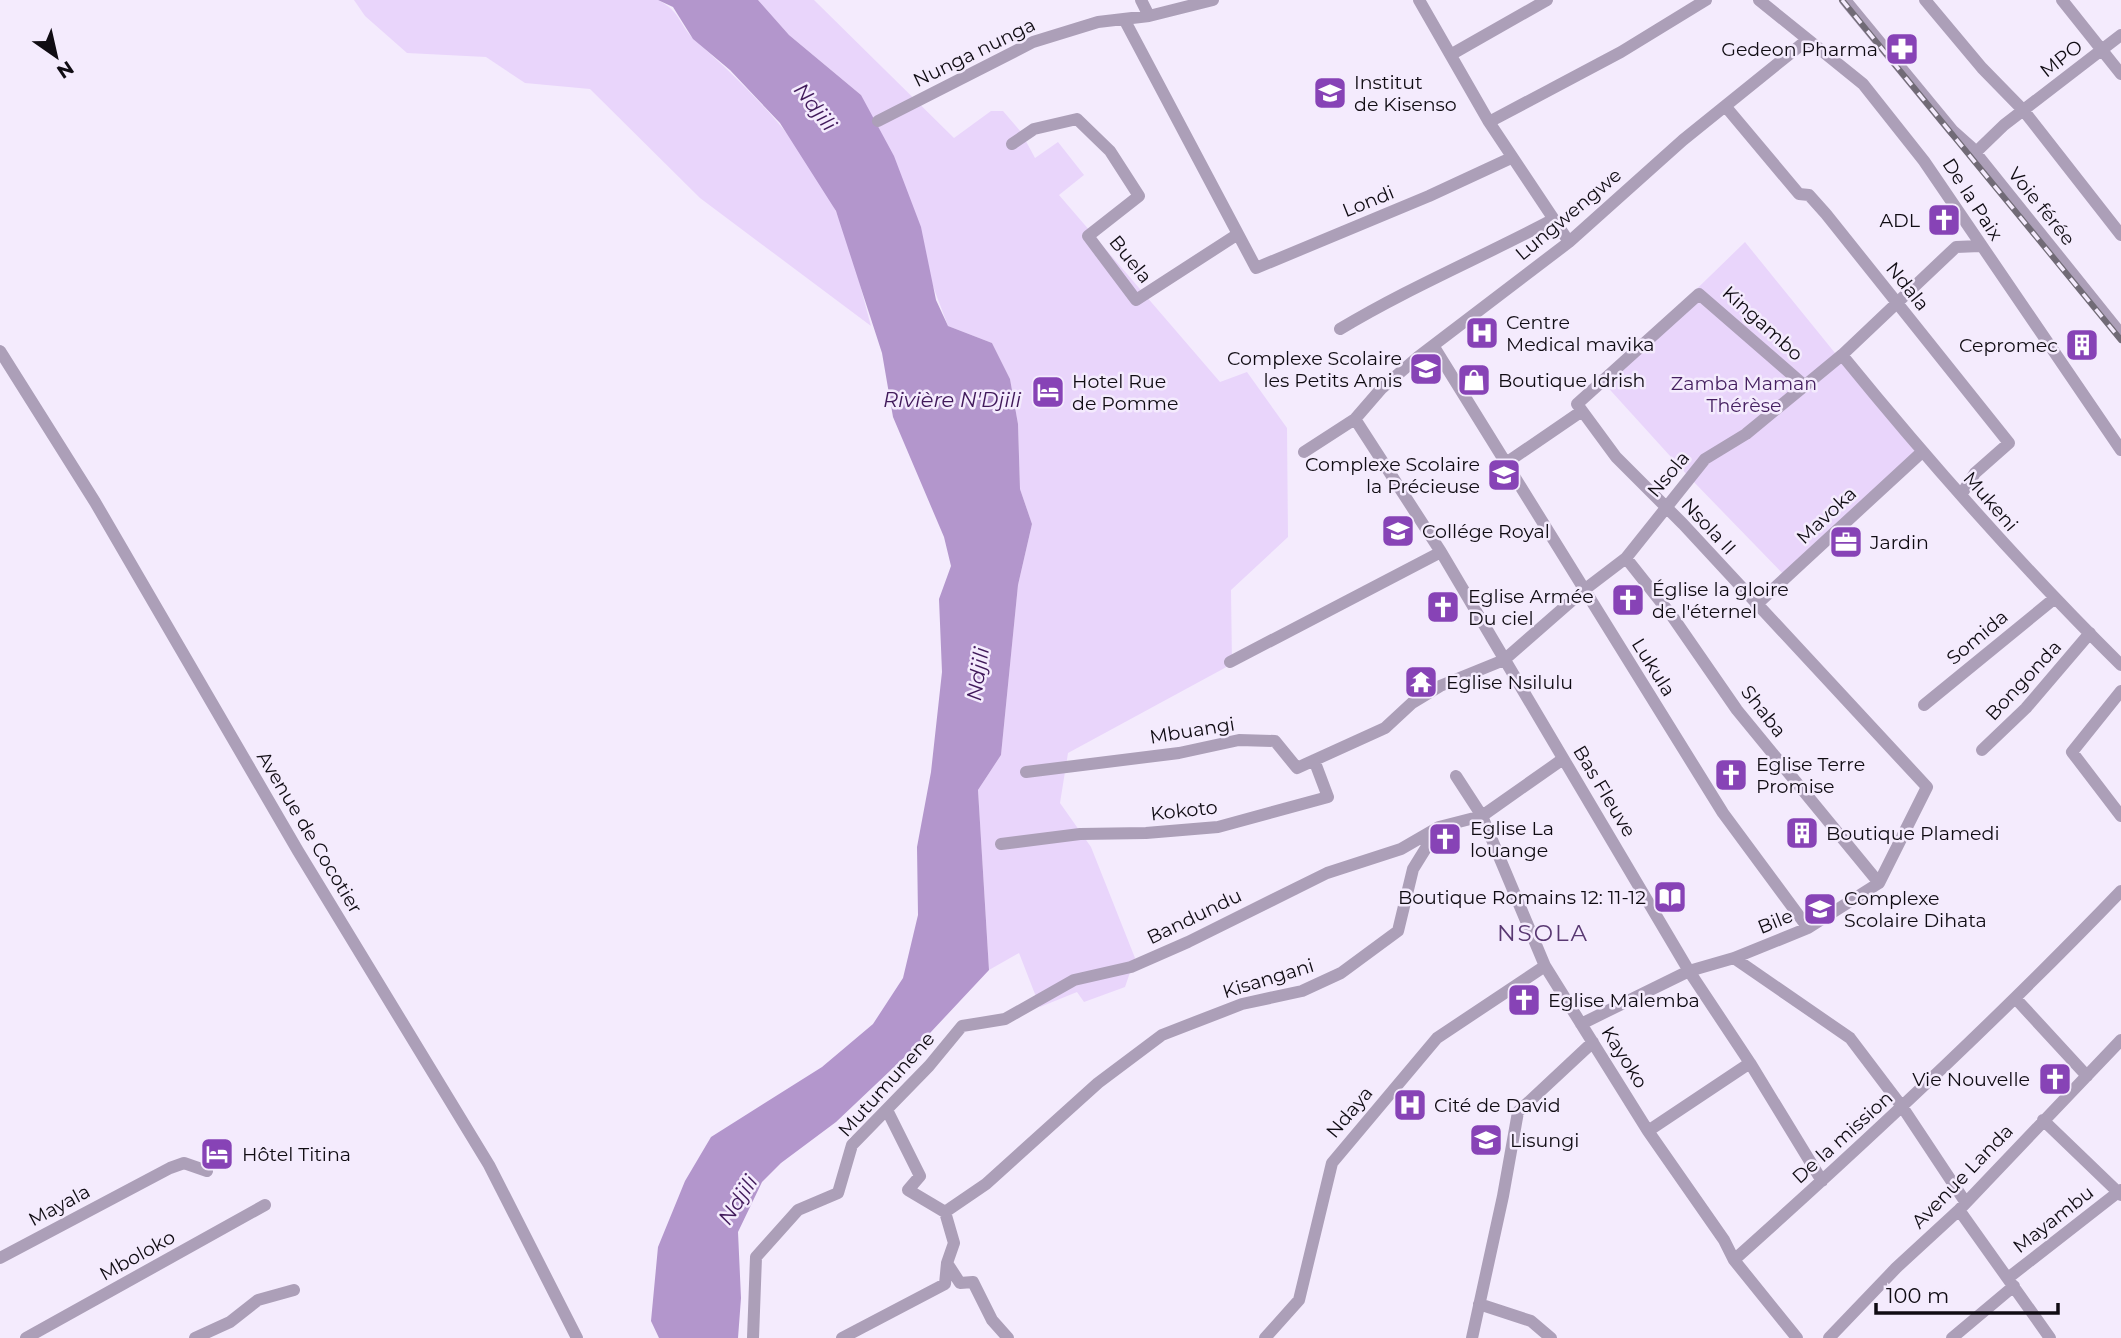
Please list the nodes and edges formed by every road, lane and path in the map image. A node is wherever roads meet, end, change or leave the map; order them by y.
1 (1140, 0) edge
2 (1213, 0) edge
3 (1419, 0) edge
4 (1547, 0) edge
5 (1706, 0) edge
6 (1759, 0) edge
7 (1845, 0) edge
8 (1925, 0) edge
9 (2062, 0) edge
10 (1149, 16) junction
11 (1124, 19) junction
12 (2121, 35) edge
13 (1807, 40) junction
14 (2102, 51) junction
15 (1452, 54) junction
16 (2121, 74) edge
17 (1726, 107) junction
18 (2024, 111) junction
19 (878, 121) dead end
20 (1489, 122) junction
21 (1012, 144) dead end
22 (1975, 153) junction
23 (1511, 158) junction
24 (1552, 220) junction
25 (1238, 234) junction
26 (2121, 235) edge
27 (1569, 242) junction
28 (1980, 246) junction
29 (1897, 303) junction
30 (1340, 330) dead end
31 (2121, 334) edge
32 (1434, 347) junction
33 (0, 351) edge
34 (1842, 355) junction
35 (1805, 386) junction
36 (1582, 411) junction
37 (1356, 419) junction
38 (2121, 450) edge
39 (1304, 452) dead end
40 (1922, 452) junction
41 (1506, 463) junction
42 (1961, 495) junction
43 (1665, 506) junction
44 (1441, 552) junction
45 (1626, 558) junction
46 (1584, 590) junction
47 (2055, 598) junction
48 (1756, 605) junction
49 (2090, 634) junction
50 (1504, 660) junction
51 (1230, 662) dead end
52 (2121, 664) edge
53 (2121, 691) edge
54 (1924, 705) dead end
55 (1982, 750) dead end
56 (1563, 759) junction
57 (1314, 760) junction
58 (1027, 772) dead end
59 (1456, 776) dead end
60 (1482, 816) junction
61 (2121, 816) edge
62 (1440, 827) junction
63 (1001, 844) dead end
64 (1879, 883) junction
65 (2121, 891) edge
66 (1808, 928) junction
67 (1734, 958) junction
68 (1545, 967) junction
69 (1689, 971) junction
70 (2017, 1000) junction
71 (1581, 1024) junction
72 (962, 1026) joint
73 (2121, 1040) edge
74 (1593, 1042) junction
75 (1750, 1063) junction
76 (2087, 1076) junction
77 (1903, 1108) junction
78 (887, 1110) junction
79 (2043, 1120) junction
80 (1648, 1131) junction
81 (208, 1171) dead end
82 (1822, 1181) junction
83 (2120, 1192) edge
84 (265, 1205) dead end
85 (1962, 1207) junction
86 (945, 1212) junction
87 (0, 1258) edge
88 (1734, 1260) junction
89 (947, 1263) junction
90 (2011, 1282) junction
91 (294, 1290) dead end
92 (1479, 1304) junction
93 (26, 1338) edge
94 (195, 1338) edge
95 (577, 1338) edge
96 (754, 1338) edge
97 (842, 1338) edge
98 (1008, 1338) edge
99 (1265, 1338) edge
100 (1472, 1338) edge
101 (1551, 1338) edge
102 (1797, 1338) edge
103 (1829, 1338) edge
104 (1952, 1338) edge
105 (2050, 1338) edge

1 - 10 street
2 - 10 street, Nunga nunga
3 - 15 street
4 - 15 street
5 - 20 street
6 - 13 street, De la Paix
7 - 22 street, Voie férée
8 - 18 street
9 - 14 street
10 - 11 street, Nunga nunga
11 - 19 street, Nunga nunga
11 - 25 street
12 - 14 street, MPO
13 - 17 street, Lungwengwe
13 - 28 street, De la Paix
14 - 16 street
14 - 18 street, MPO
15 - 20 street
17 - 27 street, Lungwengwe
17 - 29 street, Ndala
18 - 22 street
18 - 26 street
20 - 23 street
21 - 25 street, Buela
22 - 31 street, Voie férée
23 - 24 street
23 - 25 street, Londi
24 - 27 street
24 - 30 street
27 - 32 street, Lungwengwe
28 - 29 street, Nsola
28 - 38 street, De la Paix
29 - 34 street, Nsola
29 - 42 street, Ndala
32 - 37 street, Lungwengwe
32 - 41 street, Lukula
33 - 95 street, Avenue de Cocotier
34 - 35 street, Nsola
34 - 40 street, Mukeni
35 - 36 street, Kingambo
35 - 43 street, Nsola
36 - 41 street
36 - 43 street, Nsola II
37 - 39 street, Lungwengwe
37 - 44 street, Bas Fleuve
40 - 42 street, Mukeni
40 - 48 street, Mavoka
41 - 46 street, Lukula
42 - 47 street, Mukeni
43 - 45 street, Nsola
43 - 48 street, Nsola II
44 - 50 street, Bas Fleuve
44 - 51 street
45 - 46 street, Nsola
45 - 64 street, Shaba
46 - 50 street, Nsola
46 - 66 street, Lukula
47 - 49 street, Mukeni
47 - 54 street, Somida
48 - 64 street, Nsola II
49 - 52 street, Mukeni
49 - 55 street, Bongonda
50 - 56 street, Bas Fleuve
50 - 57 street, Nsola
53 - 61 street
56 - 60 street
56 - 69 street, Bas Fleuve
57 - 58 street, Mbuangi
57 - 63 street, Kokoto
59 - 60 street, Kayoko
60 - 62 street
60 - 68 street, Kayoko
62 - 72 street, Bandundu
62 - 86 street, Kisangani
64 - 66 street, Bile
65 - 70 street, De la mission
66 - 67 street, Bile
67 - 69 street, Bile
67 - 77 street
68 - 71 street, Kayoko
68 - 99 street, Ndaya
69 - 71 street, Bile
69 - 75 street, Bas Fleuve
70 - 76 street
70 - 77 street, De la mission
71 - 74 street, Kayoko
72 - 78 street, Mutumunene
73 - 76 street, Avenue Landa
74 - 80 street, Kayoko
74 - 92 street
75 - 80 street
75 - 82 street, Bas Fleuve
76 - 79 street, Avenue Landa
77 - 82 street, De la mission
77 - 85 street
78 - 86 street
78 - 96 street, Mutumunene
79 - 83 street
79 - 85 street, Avenue Landa
80 - 88 street, Kayoko
81 - 87 street, Mayala
82 - 88 street, De la mission
83 - 90 street, Mayambu
84 - 93 street, Mboloko
85 - 90 street
85 - 103 street, Avenue Landa
86 - 89 street
88 - 102 street, Kayoko
89 - 97 street
89 - 98 street
90 - 104 street, Mayambu
90 - 105 street
91 - 94 street
92 - 100 street
92 - 101 street

